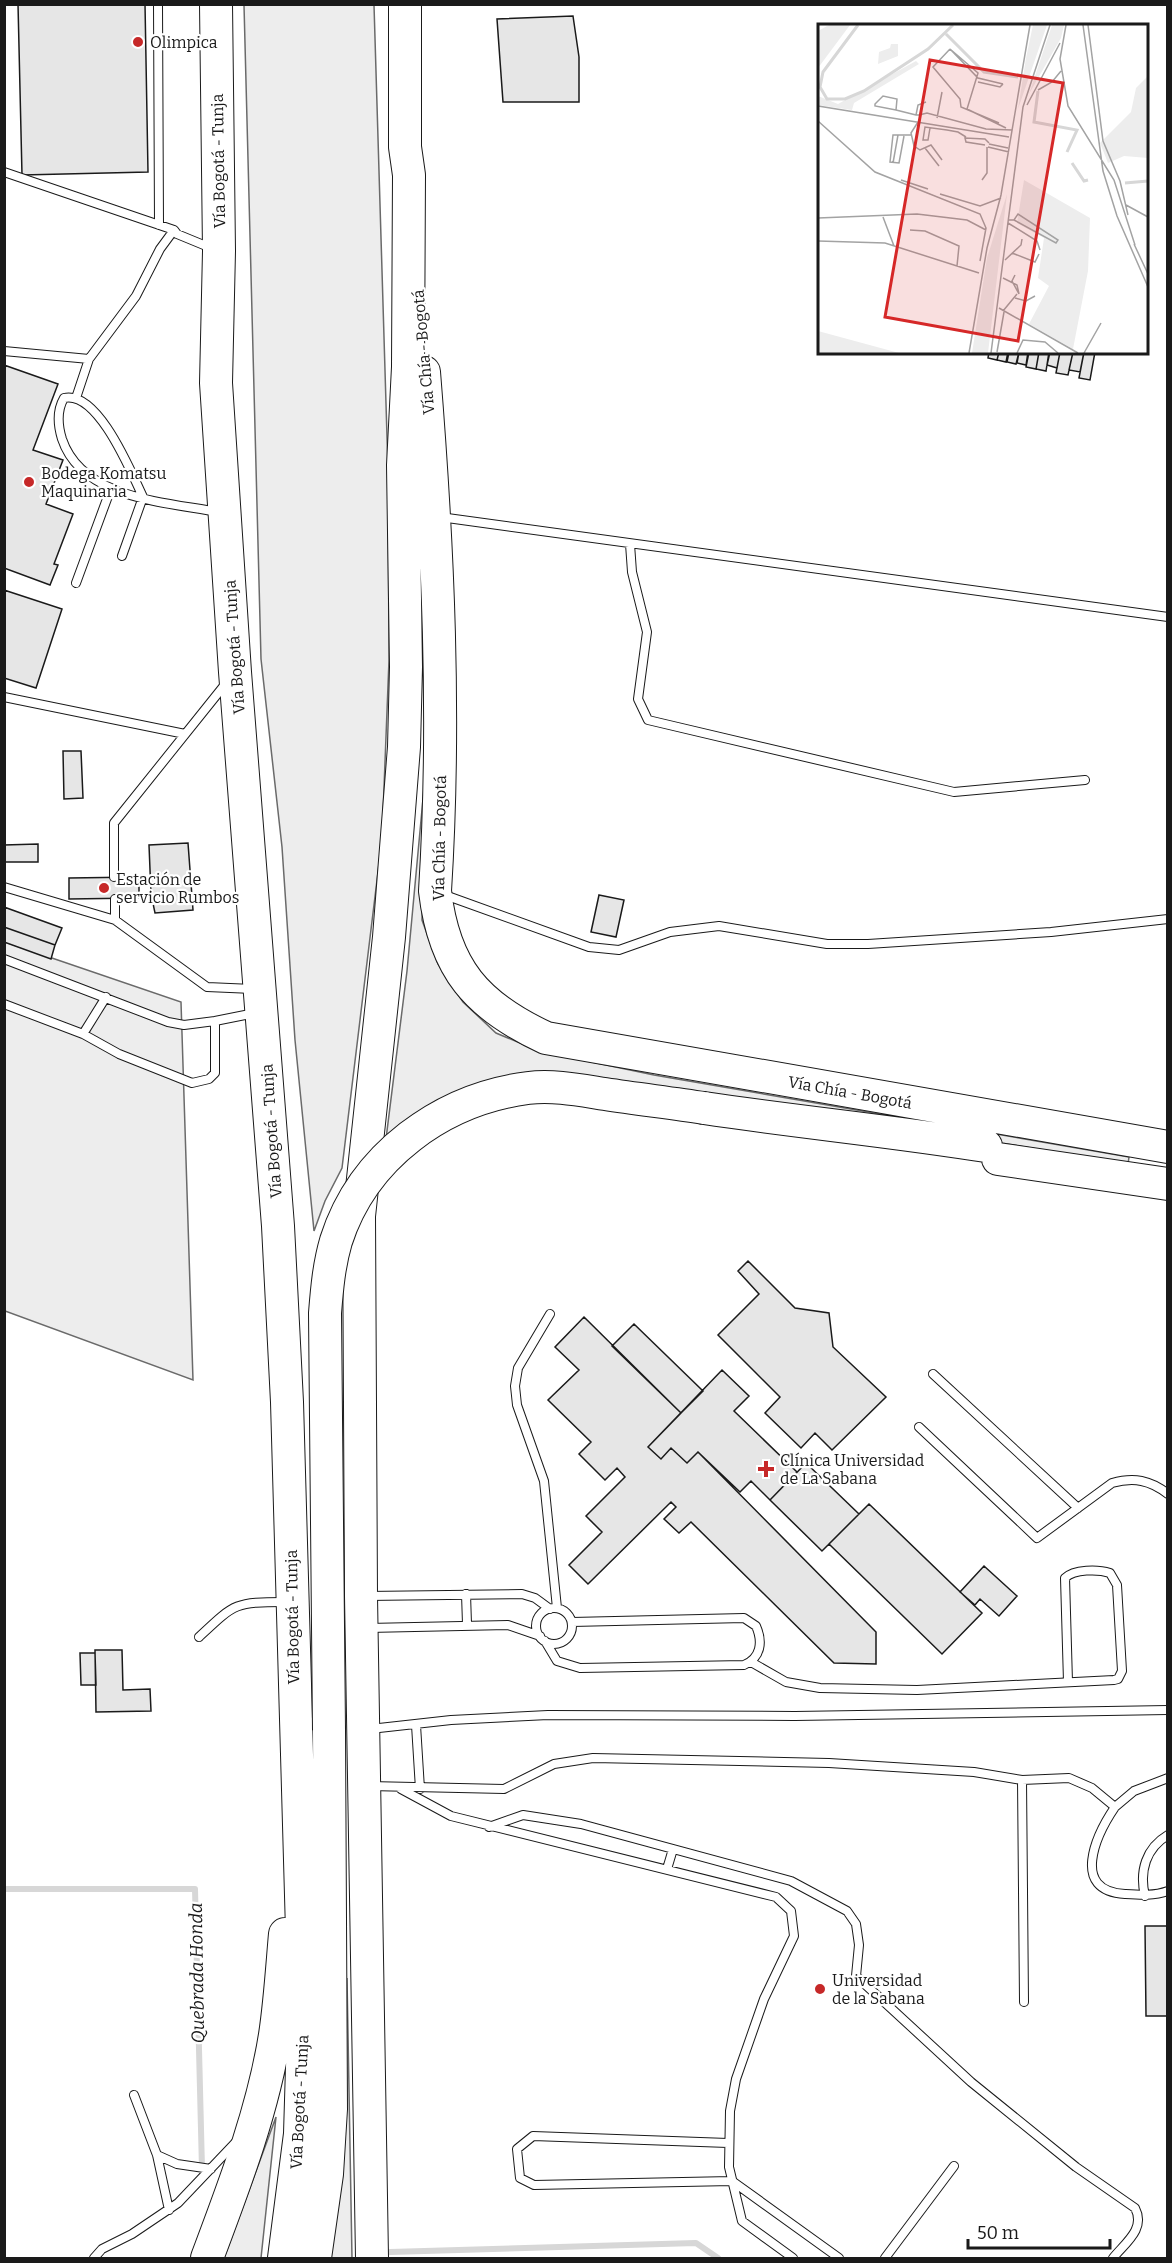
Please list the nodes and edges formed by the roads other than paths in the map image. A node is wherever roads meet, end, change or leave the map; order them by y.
1 (158, 4) edge
2 (216, 4) edge
3 (405, 4) edge
4 (4, 172) edge
5 (408, 175) junction
6 (159, 225) junction
7 (174, 230) junction
8 (219, 251) junction
9 (4, 351) edge
10 (89, 359) junction
11 (76, 398) junction
12 (111, 488) junction
13 (143, 497) junction
14 (224, 513) junction
15 (433, 516) junction
16 (630, 544) junction
17 (122, 556) dead end
18 (76, 583) dead end
19 (1167, 617) edge
20 (235, 672) junction
21 (4, 697) edge
22 (185, 734) junction
23 (1085, 780) dead end
24 (114, 878) dead end
25 (4, 887) edge
26 (435, 891) junction
27 (115, 899) dead end
28 (1167, 919) edge
29 (115, 920) junction
30 (4, 959) edge
31 (106, 997) junction
32 (261, 1000) junction
33 (4, 1004) edge
34 (215, 1021) junction
35 (83, 1034) junction
36 (1167, 1147) edge
37 (985, 1149) junction
38 (1167, 1174) edge
39 (1167, 1184) edge
40 (550, 1314) dead end
41 (933, 1374) dead end
42 (919, 1427) dead end
43 (1167, 1494) edge
44 (1078, 1508) junction
45 (466, 1594) junction
46 (361, 1596) junction
47 (292, 1602) junction
48 (554, 1609) junction
49 (572, 1622) junction
50 (467, 1624) junction
51 (362, 1628) junction
52 (199, 1637) dead end
53 (542, 1638) junction
54 (751, 1662) junction
55 (1068, 1682) junction
56 (1167, 1710) edge
57 (416, 1725) junction
58 (364, 1729) junction
59 (1167, 1778) edge
60 (1022, 1780) junction
61 (365, 1786) junction
62 (398, 1787) junction
63 (420, 1789) junction
64 (296, 1794) junction
65 (1115, 1807) junction
66 (489, 1827) junction
67 (1167, 1835) edge
68 (673, 1849) junction
69 (667, 1869) junction
70 (1167, 1891) edge
71 (1145, 1896) junction
72 (1024, 2002) dead end
73 (134, 2094) dead end
74 (254, 2121) junction
75 (728, 2143) junction
76 (157, 2156) junction
77 (954, 2166) dead end
78 (211, 2169) junction
79 (732, 2181) junction
80 (169, 2210) junction
81 (94, 2259) edge
82 (207, 2259) edge
83 (284, 2259) edge
84 (315, 2259) edge
85 (372, 2259) edge
86 (793, 2259) edge
87 (838, 2259) edge
88 (885, 2259) edge
89 (1113, 2259) edge

1 - 6 lane
2 - 8 highway, Vía Bogotá - Tunja
3 - 5 highway
4 - 6 lane
5 - 15 highway, Vía Chía - Bogotá
5 - 46 highway
6 - 7 lane
7 - 8 lane
7 - 10 lane
8 - 14 highway, Vía Bogotá - Tunja
9 - 10 lane
10 - 11 lane
11 - 12 lane
11 - 13 lane
12 - 13 lane
12 - 18 lane
13 - 14 lane
13 - 17 lane
14 - 20 highway, Vía Bogotá - Tunja
15 - 16 lane
15 - 26 highway, Vía Chía - Bogotá
16 - 19 lane
16 - 23 lane
20 - 22 lane
20 - 32 highway, Vía Bogotá - Tunja
21 - 22 lane
22 - 24 lane
25 - 29 lane
26 - 28 lane
26 - 36 highway, Vía Chía - Bogotá
27 - 29 lane
29 - 32 lane
30 - 31 lane
31 - 34 lane
31 - 35 lane
32 - 34 lane
32 - 47 highway, Vía Bogotá - Tunja
33 - 35 lane
34 - 35 lane
37 - 38 highway
37 - 39 highway
37 - 84 highway, bridge
40 - 48 lane
41 - 44 lane
42 - 44 lane
43 - 44 lane
45 - 46 lane
45 - 48 lane
45 - 50 lane
46 - 51 highway
47 - 52 lane
47 - 64 highway, Vía Bogotá - Tunja
48 - 49 lane
48 - 53 lane
49 - 53 lane
49 - 54 lane
50 - 51 lane
50 - 53 lane
51 - 58 highway
53 - 54 lane
54 - 55 lane
55 - 55 lane
56 - 57 lane
57 - 58 lane
57 - 63 lane
58 - 61 highway
59 - 65 lane
60 - 63 lane
60 - 65 lane
60 - 72 lane
61 - 62 lane
61 - 85 highway
62 - 63 lane
62 - 66 lane
64 - 74 highway
64 - 83 highway, Vía Bogotá - Tunja
65 - 71 lane
66 - 68 lane
66 - 69 lane
67 - 71 lane
68 - 69 lane
68 - 89 lane
69 - 75 lane
70 - 71 lane
73 - 76 lane
74 - 78 lane
74 - 82 highway
75 - 79 lane
75 - 79 lane
76 - 78 lane
76 - 80 lane
77 - 88 lane
78 - 80 lane
79 - 86 lane
79 - 87 lane
80 - 81 lane

